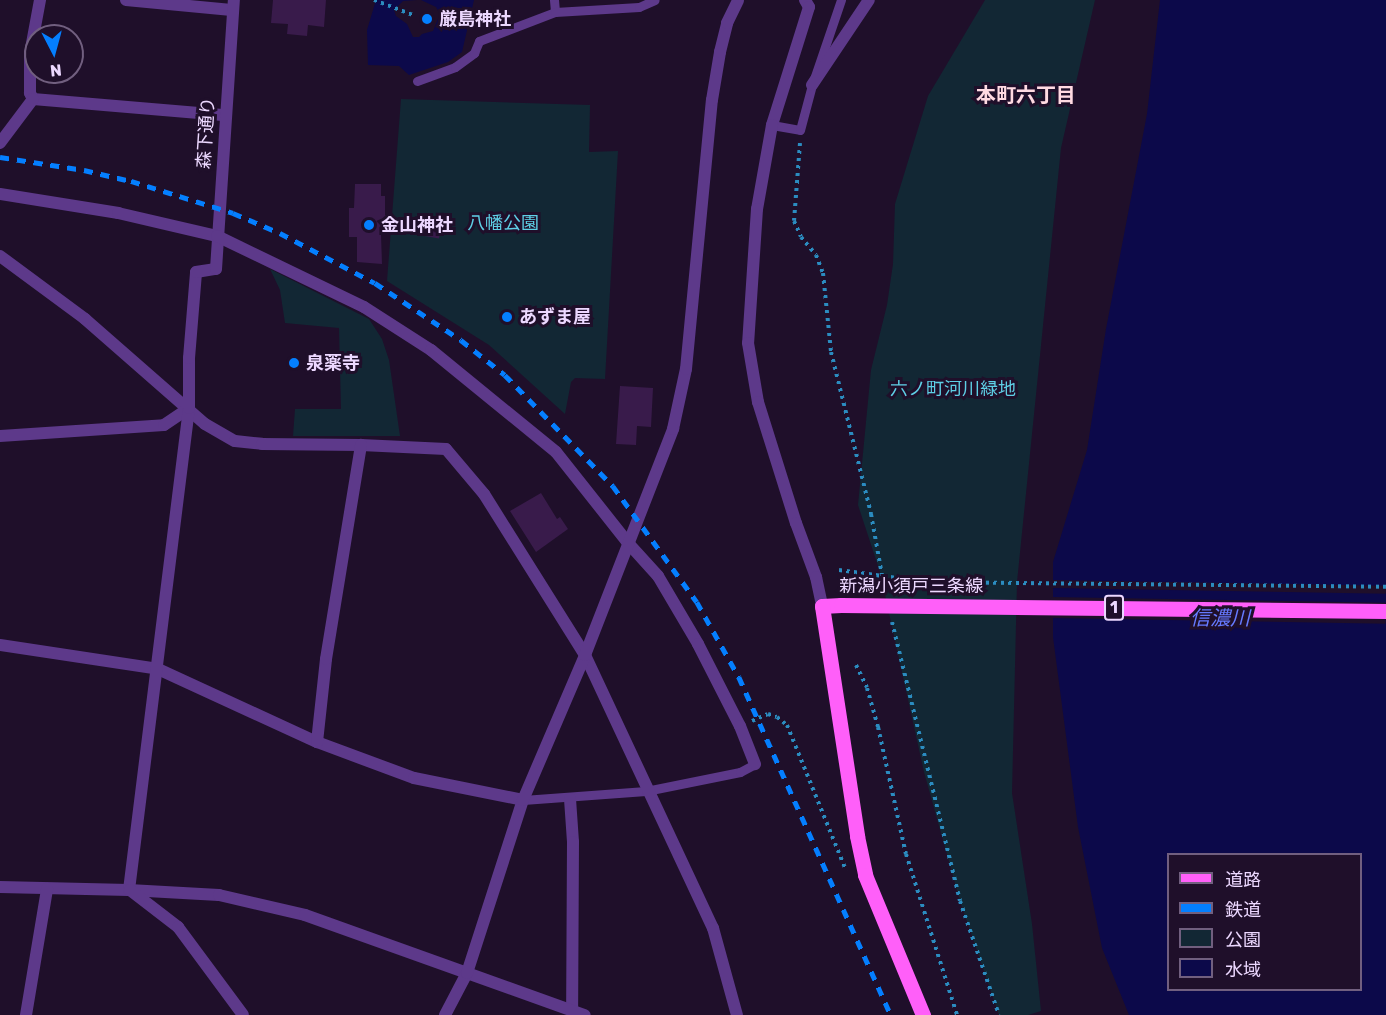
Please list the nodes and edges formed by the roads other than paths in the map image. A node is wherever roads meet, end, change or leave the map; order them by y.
1 (40, 0) edge
2 (126, 0) edge
3 (554, 0) edge
4 (655, 0) edge
5 (738, 0) edge
6 (805, 0) edge
7 (841, 0) edge
8 (869, 0) edge
9 (233, 5) edge
10 (555, 12) junction
11 (417, 81) dead end
12 (812, 85) junction
13 (33, 99) junction
14 (225, 115) junction
15 (772, 125) junction
16 (0, 143) edge
17 (0, 194) edge
18 (217, 236) junction
19 (0, 255) edge
20 (189, 408) junction
21 (0, 436) edge
22 (361, 445) junction
23 (629, 544) junction
24 (822, 606) junction
25 (1386, 611) edge
26 (0, 645) edge
27 (585, 655) junction
28 (158, 669) junction
29 (317, 742) junction
30 (755, 764) joint
31 (646, 791) junction
32 (570, 799) junction
33 (523, 800) junction
34 (0, 887) edge
35 (47, 889) junction
36 (129, 890) junction
37 (467, 973) junction
38 (572, 1010) junction
39 (26, 1015) edge
40 (243, 1015) edge
41 (445, 1015) edge
42 (585, 1015) edge
43 (737, 1015) edge
44 (923, 1015) edge

1 - 13 street
2 - 9 street
3 - 10 lane
4 - 10 lane
5 - 23 street
6 - 15 street
7 - 12 lane
8 - 12 street
9 - 14 street, 森下通り
10 - 11 lane
12 - 15 lane
13 - 14 street
13 - 16 street
14 - 18 street, 森下通り
15 - 24 street
17 - 18 street
18 - 20 street, 森下通り
18 - 23 street
19 - 20 street
20 - 21 street
20 - 22 street
20 - 28 street
22 - 27 street
22 - 29 street
23 - 27 street
23 - 30 street
24 - 25 main road, 新潟小須戸三条線 / 1, bridge
24 - 44 main road, 新潟小須戸三条線
26 - 28 street
27 - 31 street
27 - 33 street
28 - 29 street
28 - 36 street
29 - 33 street
30 - 31 lane
31 - 32 lane
31 - 43 street
32 - 33 lane
32 - 38 street
33 - 37 street
34 - 35 street
35 - 36 street
35 - 39 street
36 - 37 street
36 - 40 street
37 - 38 street
37 - 41 street
38 - 42 street

